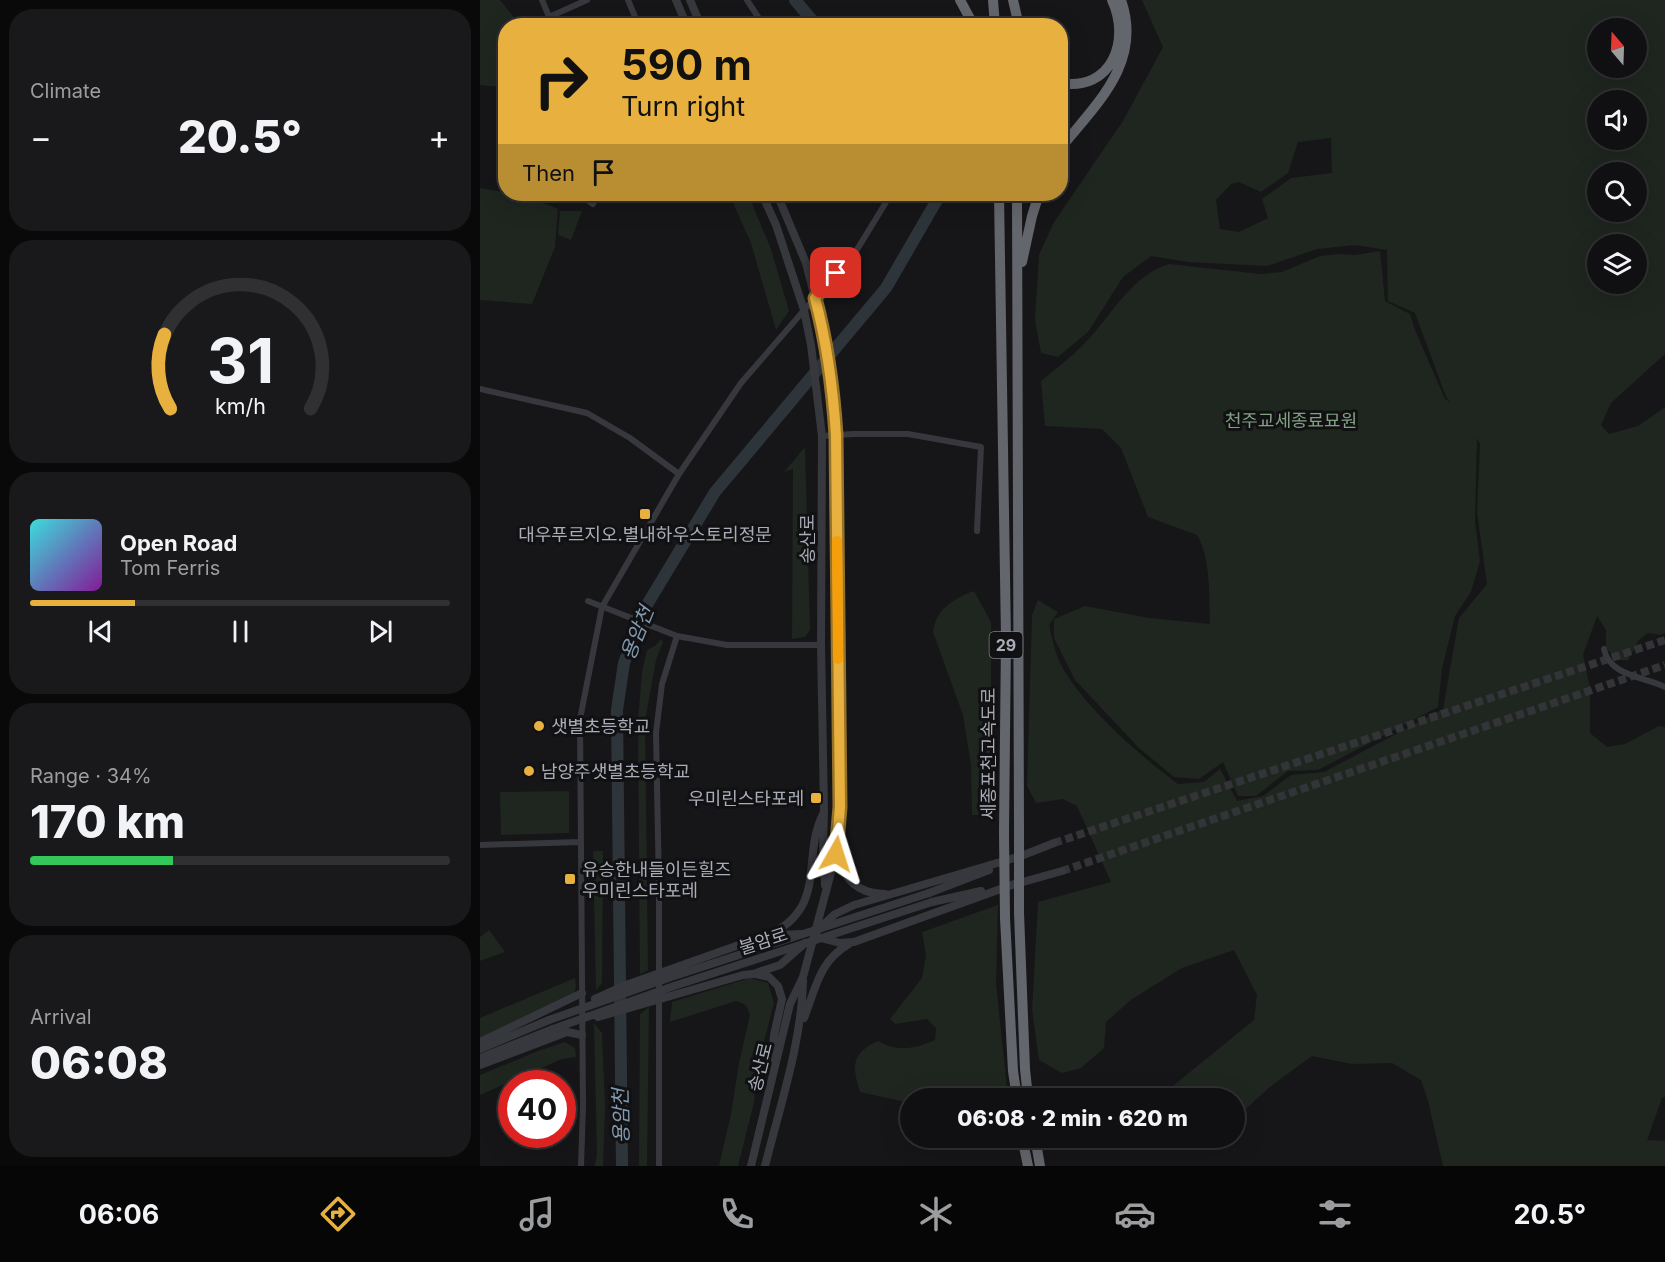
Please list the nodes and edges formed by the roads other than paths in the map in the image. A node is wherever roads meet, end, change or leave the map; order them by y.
1 (542, 0) edge
2 (587, 0) edge
3 (628, 0) edge
4 (676, 0) edge
5 (690, 0) edge
6 (747, 0) edge
7 (960, 0) edge
8 (993, 0) edge
9 (1011, 0) edge
10 (1112, 0) edge
11 (1121, 0) edge
12 (549, 17) joint
13 (634, 18) edge
14 (684, 18) edge
15 (698, 18) edge
16 (759, 18) edge
17 (970, 18) edge
18 (994, 18) edge
19 (1011, 18) edge
20 (1017, 18) edge
21 (1068, 84) edge
22 (1068, 139) edge
23 (765, 201) edge
24 (780, 201) edge
25 (887, 201) edge
26 (999, 201) edge
27 (1017, 201) edge
28 (1037, 201) edge
29 (1018, 280) junction
30 (815, 298) junction
31 (804, 310) junction
32 (480, 389) edge
33 (836, 435) junction
34 (822, 436) junction
35 (679, 474) junction
36 (977, 531) dead end
37 (588, 601) dead end
38 (602, 607) junction
39 (677, 636) junction
40 (821, 645) junction
41 (1604, 649) dead end
42 (1665, 687) edge
43 (825, 810) junction
44 (838, 838) junction
45 (580, 842) junction
46 (1054, 843) tunnel mouth
47 (480, 845) edge
48 (1023, 855) junction
49 (1062, 871) tunnel mouth
50 (1017, 883) junction
51 (825, 892) junction
52 (896, 894) junction
53 (814, 935) junction
54 (766, 937) junction
55 (854, 942) junction
56 (753, 974) junction
57 (803, 977) junction
58 (582, 993) junction
59 (549, 1020) junction
60 (553, 1029) junction
61 (582, 1035) junction
62 (796, 1036) junction
63 (480, 1042) edge
64 (480, 1049) edge
65 (480, 1058) edge
66 (480, 1065) edge
67 (1016, 1088) edge
68 (1028, 1088) edge
69 (767, 1100) junction
70 (1024, 1148) edge
71 (1037, 1148) edge
72 (581, 1166) edge
73 (659, 1166) edge
74 (751, 1166) edge
75 (765, 1166) edge
76 (1028, 1166) edge
77 (1040, 1166) edge

1 - 12 street
2 - 12 street
3 - 13 street
4 - 14 street
5 - 15 street
6 - 16 street
7 - 17 highway
8 - 18 highway
9 - 19 highway
9 - 20 highway
10 - 21 highway
11 - 22 highway
23 - 31 street, 송산로
24 - 30 street, 송산로
25 - 30 street
26 - 67 highway, 세종포천고속도로 / 29, bridge
27 - 29 highway, 세종포천고속도로 / 29
28 - 29 highway
29 - 68 highway, 세종포천고속도로 / 29, bridge
30 - 31 street
30 - 33 street, 송산로
31 - 34 street, 송산로
31 - 35 street
32 - 35 street
33 - 34 street
33 - 36 street
33 - 44 street, 송산로
34 - 40 street, 송산로
35 - 38 street
37 - 38 street
38 - 39 street
38 - 45 street
39 - 40 street
39 - 73 street
40 - 43 street, 송산로
41 - 42 street
43 - 51 street, 송산로
43 - 54 street
44 - 51 street, 송산로
44 - 52 street
45 - 47 street
45 - 58 street
46 - 48 street, 불암로
48 - 52 street
48 - 59 street, 불암로, bridge
49 - 50 street, 불암로
50 - 55 street
50 - 60 street, 불암로, bridge
51 - 53 street, 송산로
52 - 53 street
53 - 54 street
53 - 55 street
53 - 56 street
53 - 57 street, 송산로
54 - 59 street, bridge
55 - 62 street
56 - 60 street, bridge
56 - 69 street
57 - 62 street, 송산로
57 - 69 street, 송산로
58 - 61 street
58 - 63 street
59 - 64 street, 불암로
60 - 65 street, 불암로
61 - 66 street
61 - 72 street
62 - 75 street, 송산로
69 - 74 street, 송산로
70 - 76 highway
71 - 77 highway

